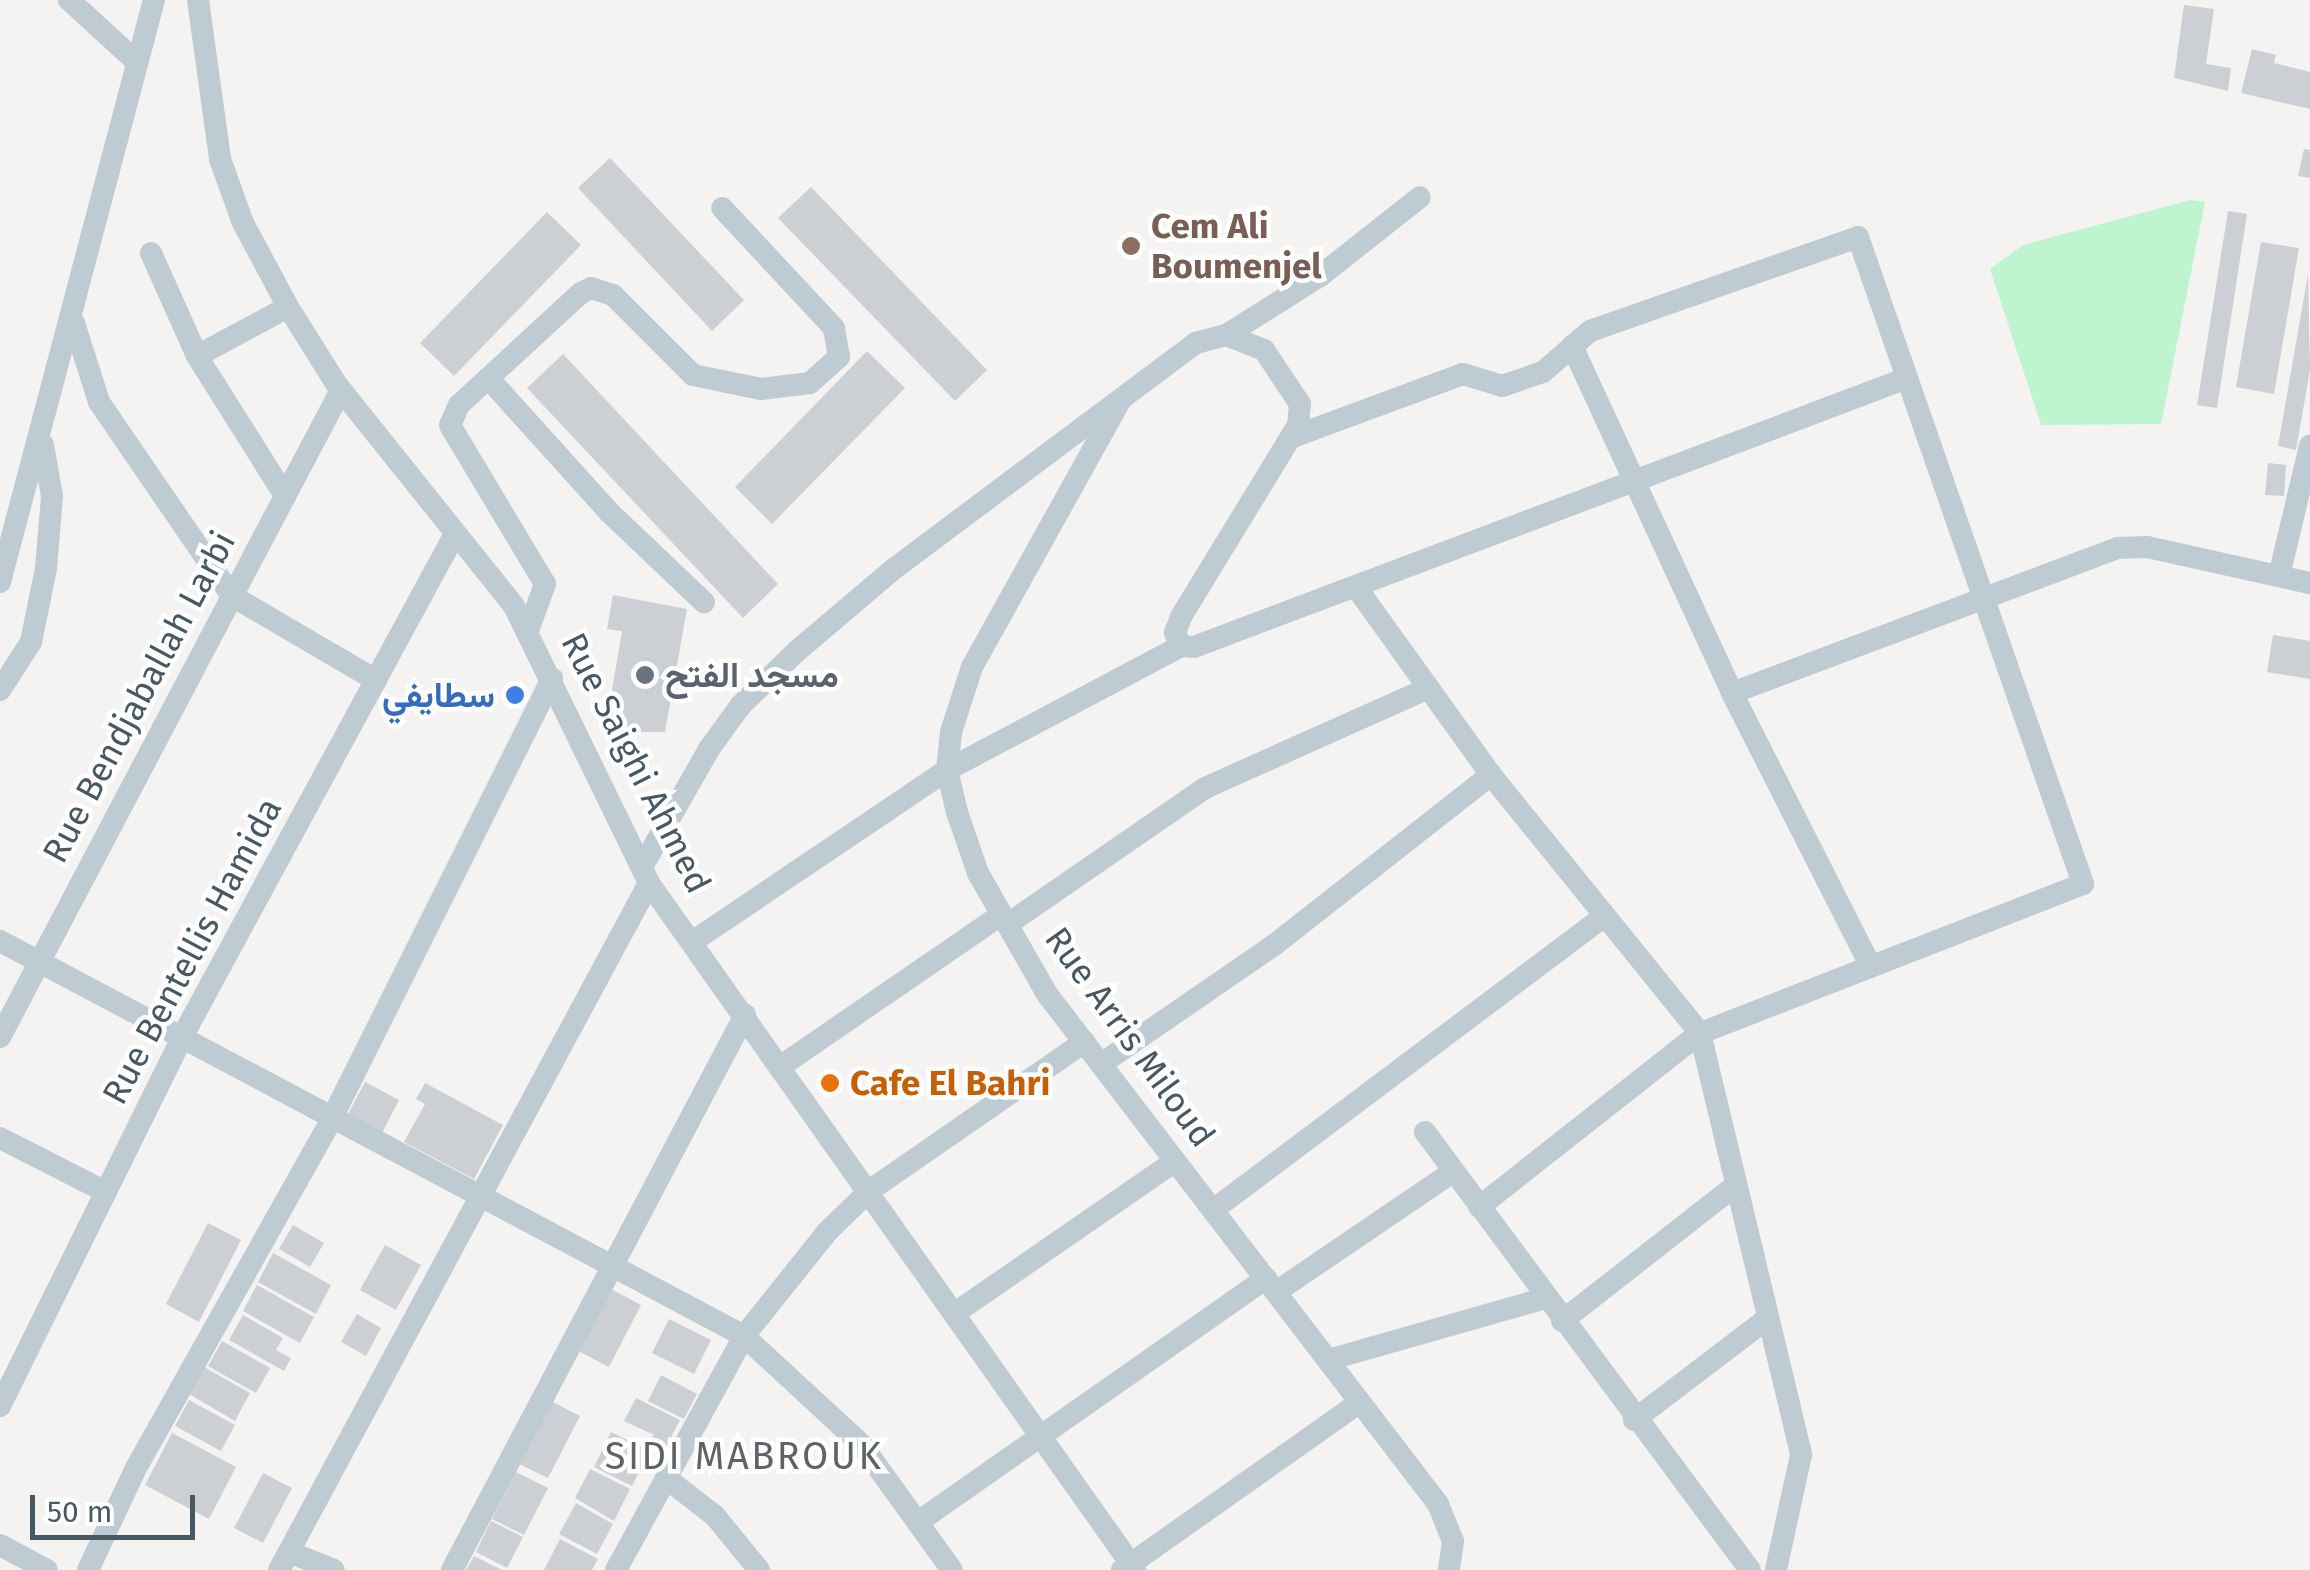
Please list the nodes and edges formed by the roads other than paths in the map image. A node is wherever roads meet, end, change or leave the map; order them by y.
1 (69, 0) edge
2 (154, 0) edge
3 (198, 0) edge
4 (138, 62) junction
5 (1420, 197) dead end
6 (722, 208) dead end
7 (150, 253) dead end
8 (288, 307) junction
9 (73, 320) junction
10 (1226, 335) junction
11 (1572, 346) junction
12 (197, 356) junction
13 (1907, 378) junction
14 (489, 379) junction
15 (341, 390) junction
16 (1124, 394) junction
17 (42, 436) junction
18 (1290, 438) junction
19 (2310, 446) edge
20 (1634, 480) junction
21 (285, 496) junction
22 (455, 534) junction
23 (2279, 576) junction
24 (0, 582) edge
25 (2310, 583) edge
26 (1356, 587) junction
27 (1982, 594) junction
28 (232, 596) junction
29 (704, 602) dead end
30 (528, 628) junction
31 (1181, 646) junction
32 (552, 678) junction
33 (376, 680) junction
34 (1429, 688) junction
35 (0, 690) edge
36 (1732, 693) junction
37 (947, 770) junction
38 (1492, 775) junction
39 (646, 875) junction
40 (1606, 916) junction
41 (1004, 919) junction
42 (0, 941) edge
43 (692, 942) junction
44 (39, 962) junction
45 (1871, 967) junction
46 (745, 1015) junction
47 (1700, 1033) junction
48 (0, 1037) edge
49 (182, 1039) junction
50 (1084, 1042) junction
51 (1101, 1064) junction
52 (781, 1066) junction
53 (331, 1120) junction
54 (1425, 1132) dead end
55 (0, 1138) edge
56 (1175, 1160) junction
57 (1454, 1172) junction
58 (1736, 1185) junction
59 (869, 1191) junction
60 (106, 1192) junction
61 (481, 1197) junction
62 (1479, 1207) junction
63 (1213, 1210) junction
64 (612, 1268) junction
65 (1271, 1285) junction
66 (1545, 1298) junction
67 (956, 1313) junction
68 (1768, 1318) junction
69 (1562, 1322) junction
70 (744, 1336) junction
71 (1328, 1360) junction
72 (1360, 1402) junction
73 (0, 1406) edge
74 (1634, 1420) junction
75 (1044, 1438) junction
76 (666, 1478) junction
77 (918, 1522) junction
78 (0, 1545) edge
79 (284, 1561) edge
80 (1129, 1568) edge
81 (47, 1570) edge
82 (88, 1570) edge
83 (334, 1570) edge
84 (452, 1570) edge
85 (616, 1570) edge
86 (759, 1570) edge
87 (952, 1570) edge
88 (1449, 1570) edge
89 (1750, 1570) edge
90 (1776, 1570) edge

1 - 4 street
2 - 4 street
3 - 8 street, Rue Saighi Ahmed
4 - 9 street
5 - 10 street
6 - 14 street
7 - 12 street
8 - 12 street
8 - 15 street, Rue Saighi Ahmed
9 - 17 street
9 - 28 street
10 - 16 street
10 - 18 street
11 - 13 street
11 - 18 street
11 - 20 street
12 - 21 street
13 - 20 street
13 - 27 street
14 - 29 street
14 - 30 street
15 - 21 street, Rue Bendjaballah Larbi
15 - 22 street, Rue Saighi Ahmed
16 - 37 street, Rue Arris Miloud
16 - 39 street
17 - 24 street
17 - 35 street
18 - 31 street
19 - 23 street
20 - 26 street
20 - 36 street
21 - 28 street, Rue Bendjaballah Larbi
22 - 30 street, Rue Saighi Ahmed
22 - 33 street, Rue Bentellis Hamida
23 - 25 street
23 - 27 street
26 - 31 street
26 - 34 street
27 - 36 street
27 - 45 street
28 - 33 street
28 - 44 street, Rue Bendjaballah Larbi
30 - 32 street, Rue Saighi Ahmed
31 - 37 street
32 - 39 street, Rue Saighi Ahmed
32 - 53 street
33 - 49 street, Rue Bentellis Hamida
34 - 38 street
34 - 41 street
36 - 45 street
37 - 41 street, Rue Arris Miloud
37 - 43 street
38 - 40 street
38 - 51 street
39 - 43 street, Rue Saighi Ahmed
39 - 61 street
40 - 47 street
40 - 63 street
41 - 50 street, Rue Arris Miloud
41 - 52 street
42 - 44 street
43 - 46 street, Rue Saighi Ahmed
44 - 48 street, Rue Bendjaballah Larbi
44 - 49 street
45 - 47 street
46 - 52 street, Rue Saighi Ahmed
46 - 64 street
47 - 58 street
47 - 62 street
49 - 53 street
49 - 60 street, Rue Bentellis Hamida
50 - 51 street, Rue Arris Miloud
50 - 59 street
51 - 56 street, Rue Arris Miloud
52 - 59 street, Rue Saighi Ahmed
53 - 61 street
53 - 82 street
54 - 57 street
55 - 60 street
56 - 63 street, Rue Arris Miloud
56 - 67 street
57 - 62 street
57 - 65 street
58 - 68 street
58 - 69 street
59 - 67 street, Rue Saighi Ahmed
59 - 70 street
60 - 73 street, Rue Bentellis Hamida
61 - 64 street
61 - 79 street
62 - 66 street
63 - 65 street, Rue Arris Miloud
64 - 70 street
64 - 84 street
65 - 71 street, Rue Arris Miloud
65 - 75 street
66 - 69 street
66 - 71 street
67 - 75 street, Rue Saighi Ahmed
68 - 74 street
68 - 90 street
69 - 74 street
70 - 76 street
70 - 77 street
71 - 72 street, Rue Arris Miloud
72 - 80 street
72 - 88 street, Rue Arris Miloud
74 - 89 street
75 - 77 street
75 - 80 street, Rue Saighi Ahmed
76 - 85 street
76 - 86 street
77 - 87 street
78 - 81 street
79 - 83 street

